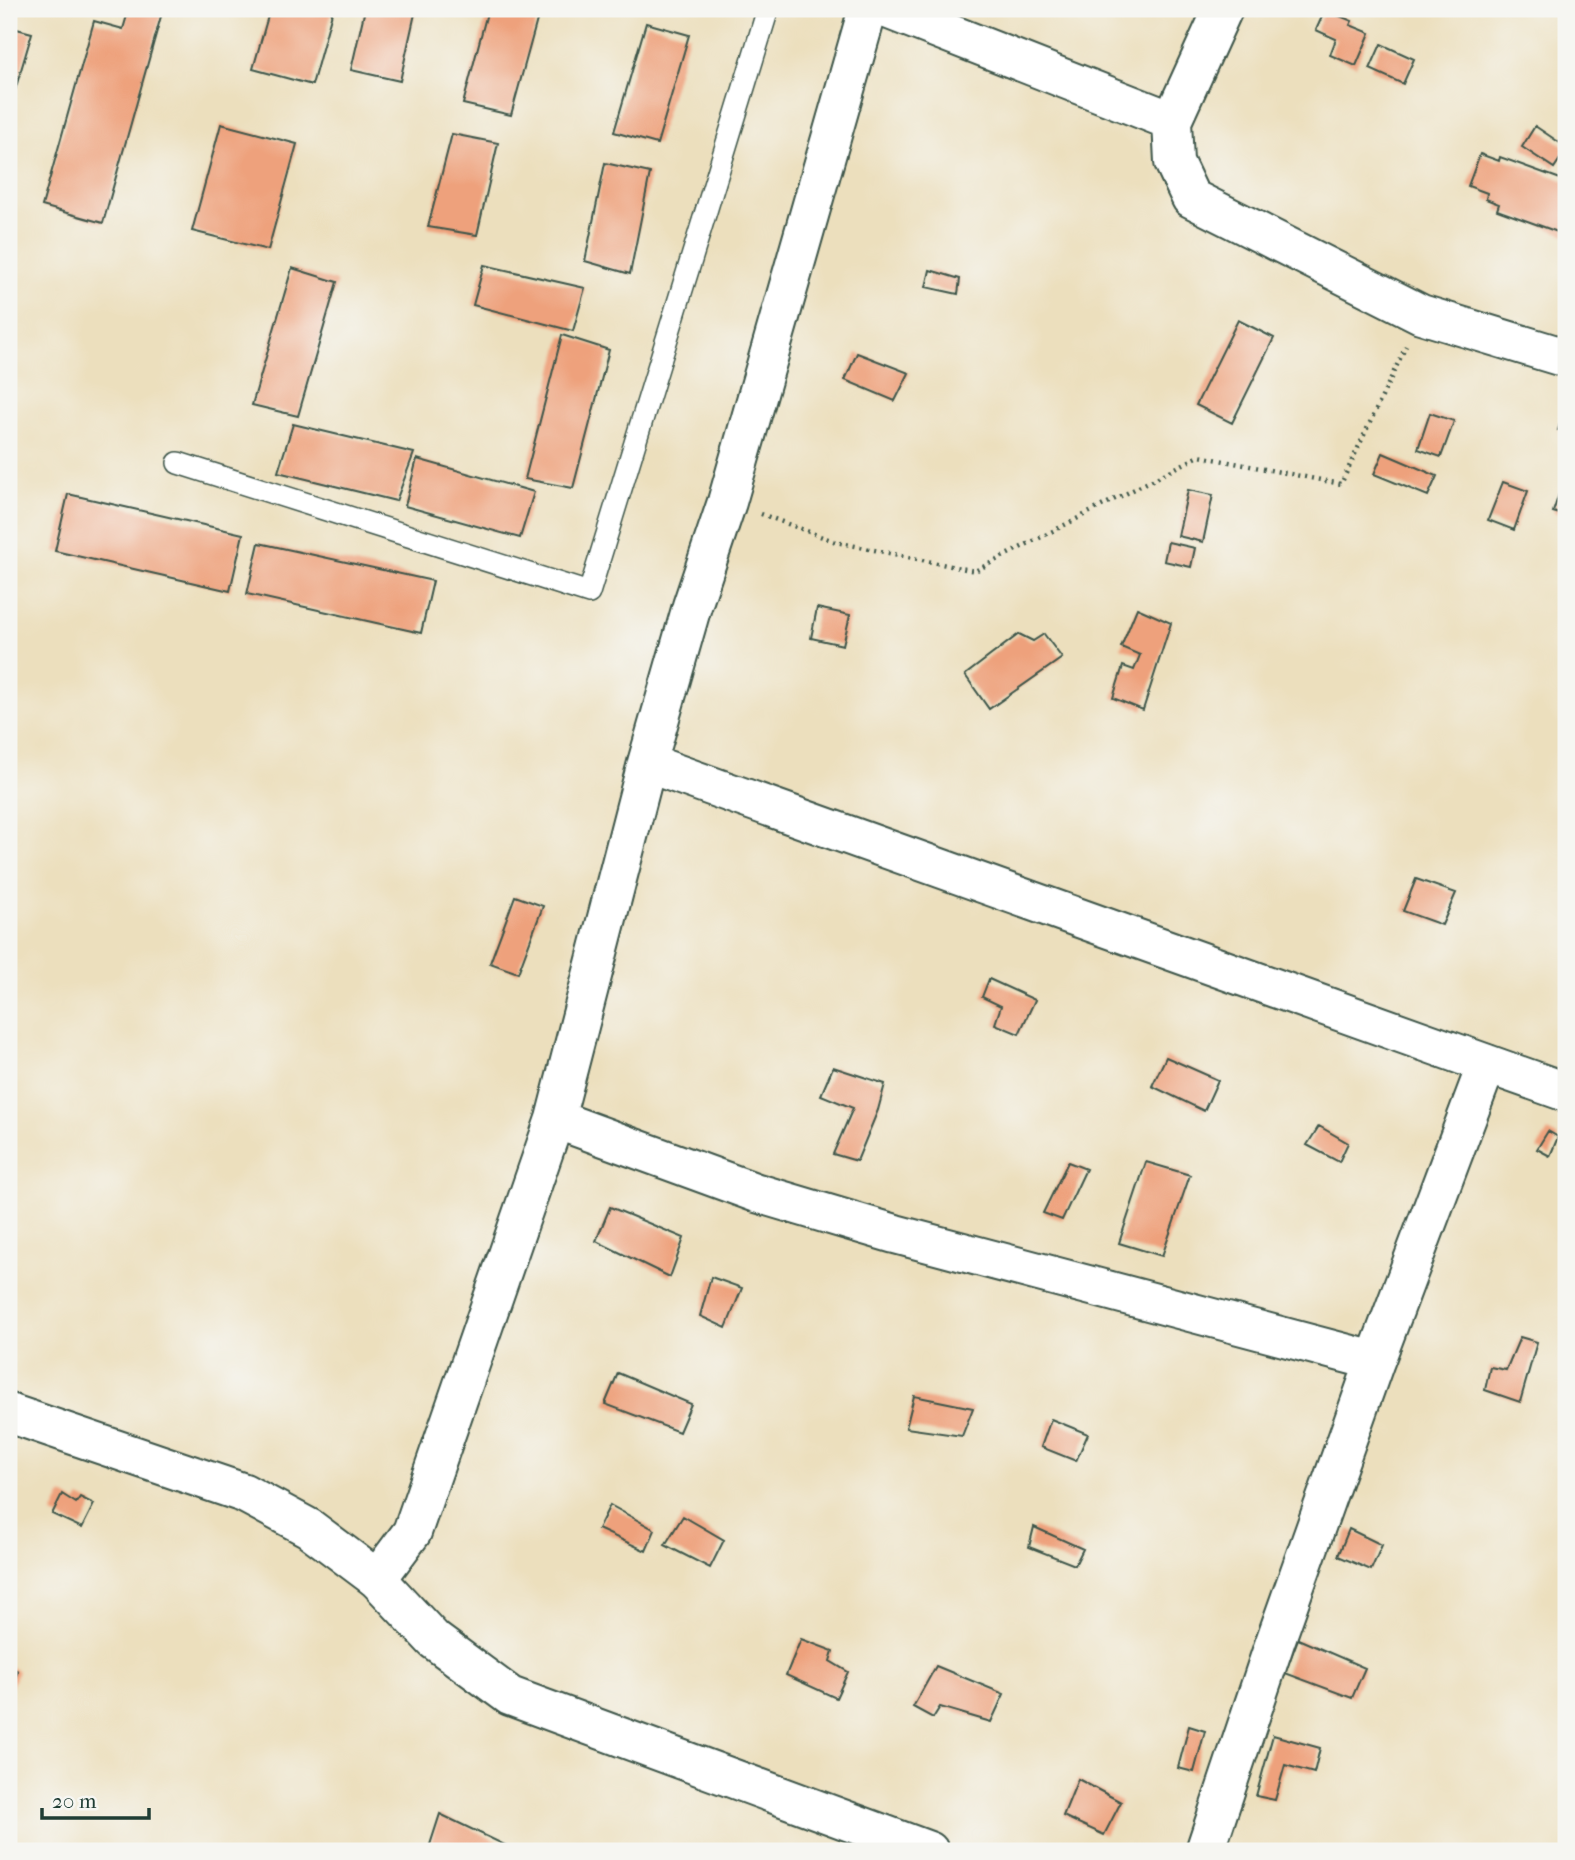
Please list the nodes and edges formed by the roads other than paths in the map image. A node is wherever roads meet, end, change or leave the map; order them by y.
1 (768, 9) edge
2 (868, 9) edge
3 (887, 9) edge
4 (1223, 9) edge
5 (1172, 121) junction
6 (1566, 358) edge
7 (178, 463) dead end
8 (647, 762) junction
9 (1487, 1064) junction
10 (1566, 1092) edge
11 (555, 1119) junction
12 (1375, 1361) junction
13 (9, 1413) edge
14 (377, 1578) junction
15 (929, 1851) edge
16 (1205, 1851) edge

1 - 7 lane
2 - 8 street
3 - 5 street
4 - 5 street
5 - 6 street
8 - 9 street
8 - 11 street
9 - 10 street
9 - 12 street
11 - 12 street
11 - 14 street
12 - 16 street
13 - 14 street
14 - 15 street

